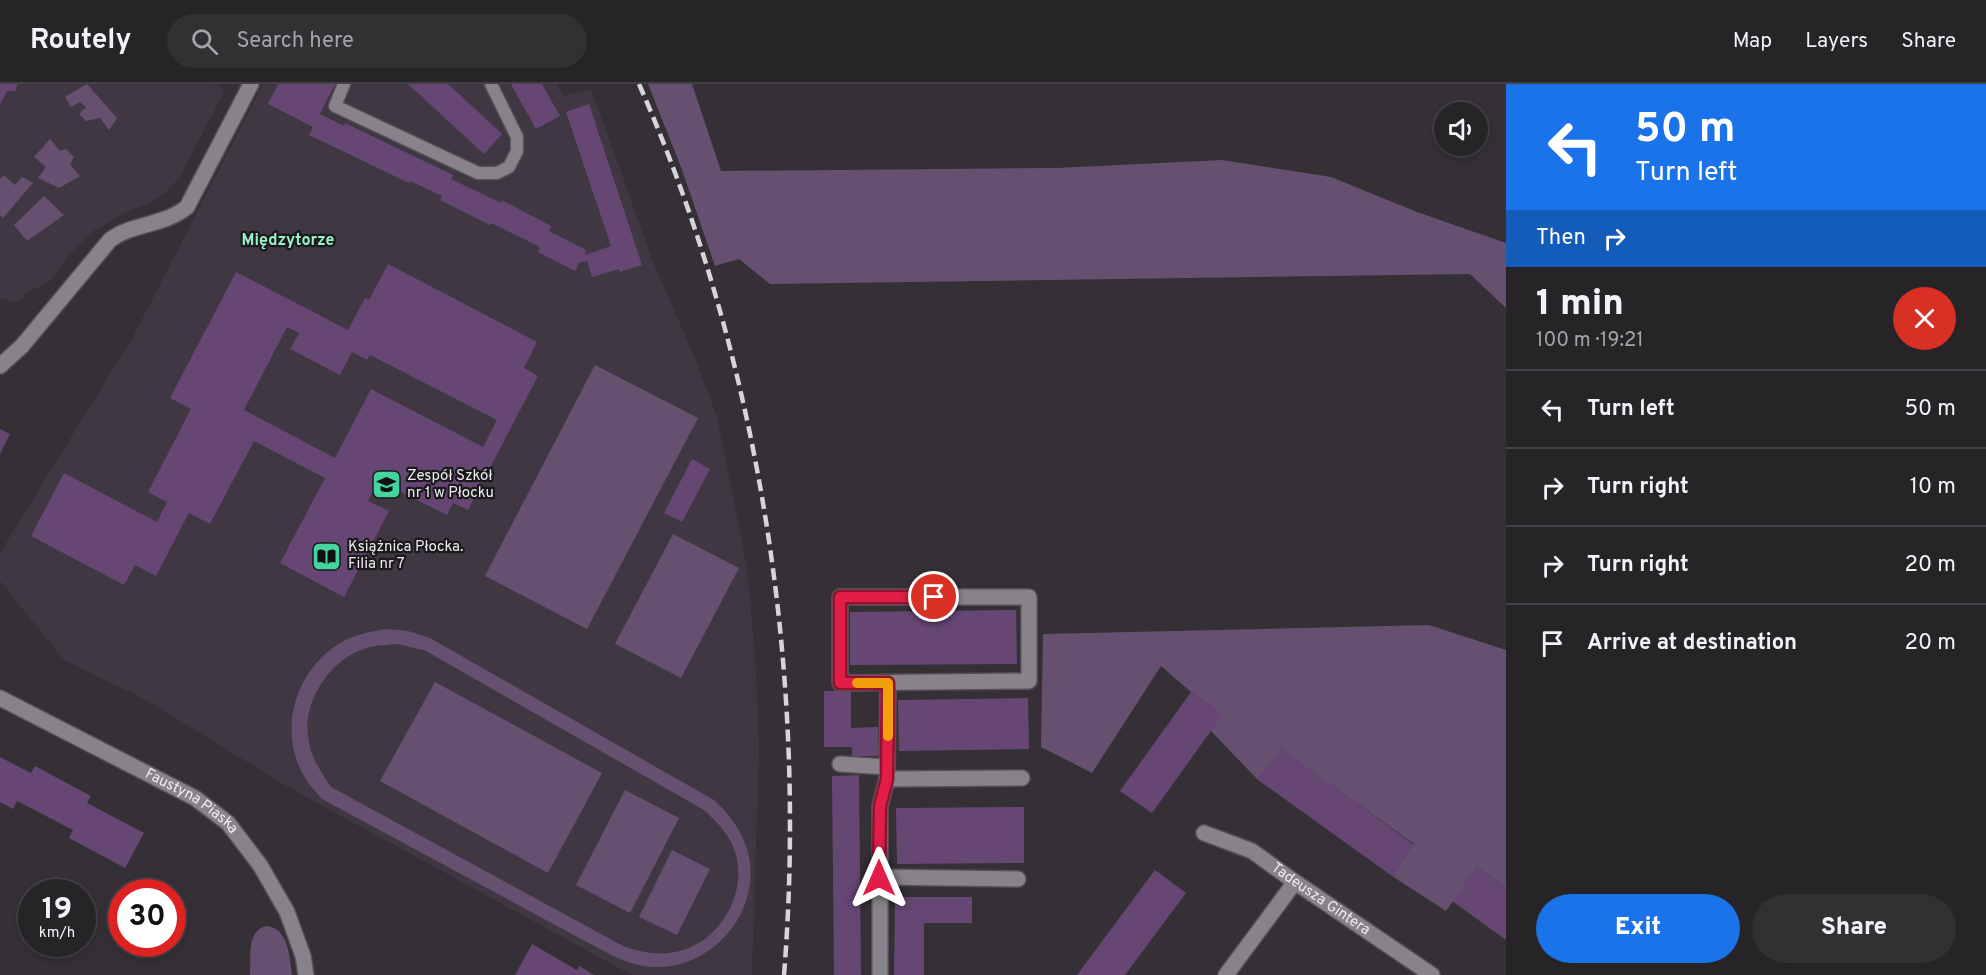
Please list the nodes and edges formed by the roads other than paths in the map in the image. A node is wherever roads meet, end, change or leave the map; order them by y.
1 (251, 84) edge
2 (344, 84) edge
3 (491, 84) edge
4 (0, 366) edge
5 (888, 683) junction
6 (0, 698) edge
7 (840, 764) dead end
8 (887, 773) junction
9 (1022, 778) dead end
10 (1204, 833) dead end
11 (879, 878) junction
12 (1018, 879) dead end
13 (1294, 882) junction
14 (306, 975) edge
15 (879, 975) edge
16 (1226, 975) edge
17 (1432, 975) edge

1 - 4 street
2 - 3 lane
5 - 5 street
5 - 8 street
6 - 14 street, Faustyna Piaska
7 - 8 street
8 - 9 street
8 - 11 street
10 - 13 street, Tadeusza Gintera
11 - 12 street
11 - 15 street
13 - 16 street
13 - 17 street, Tadeusza Gintera

